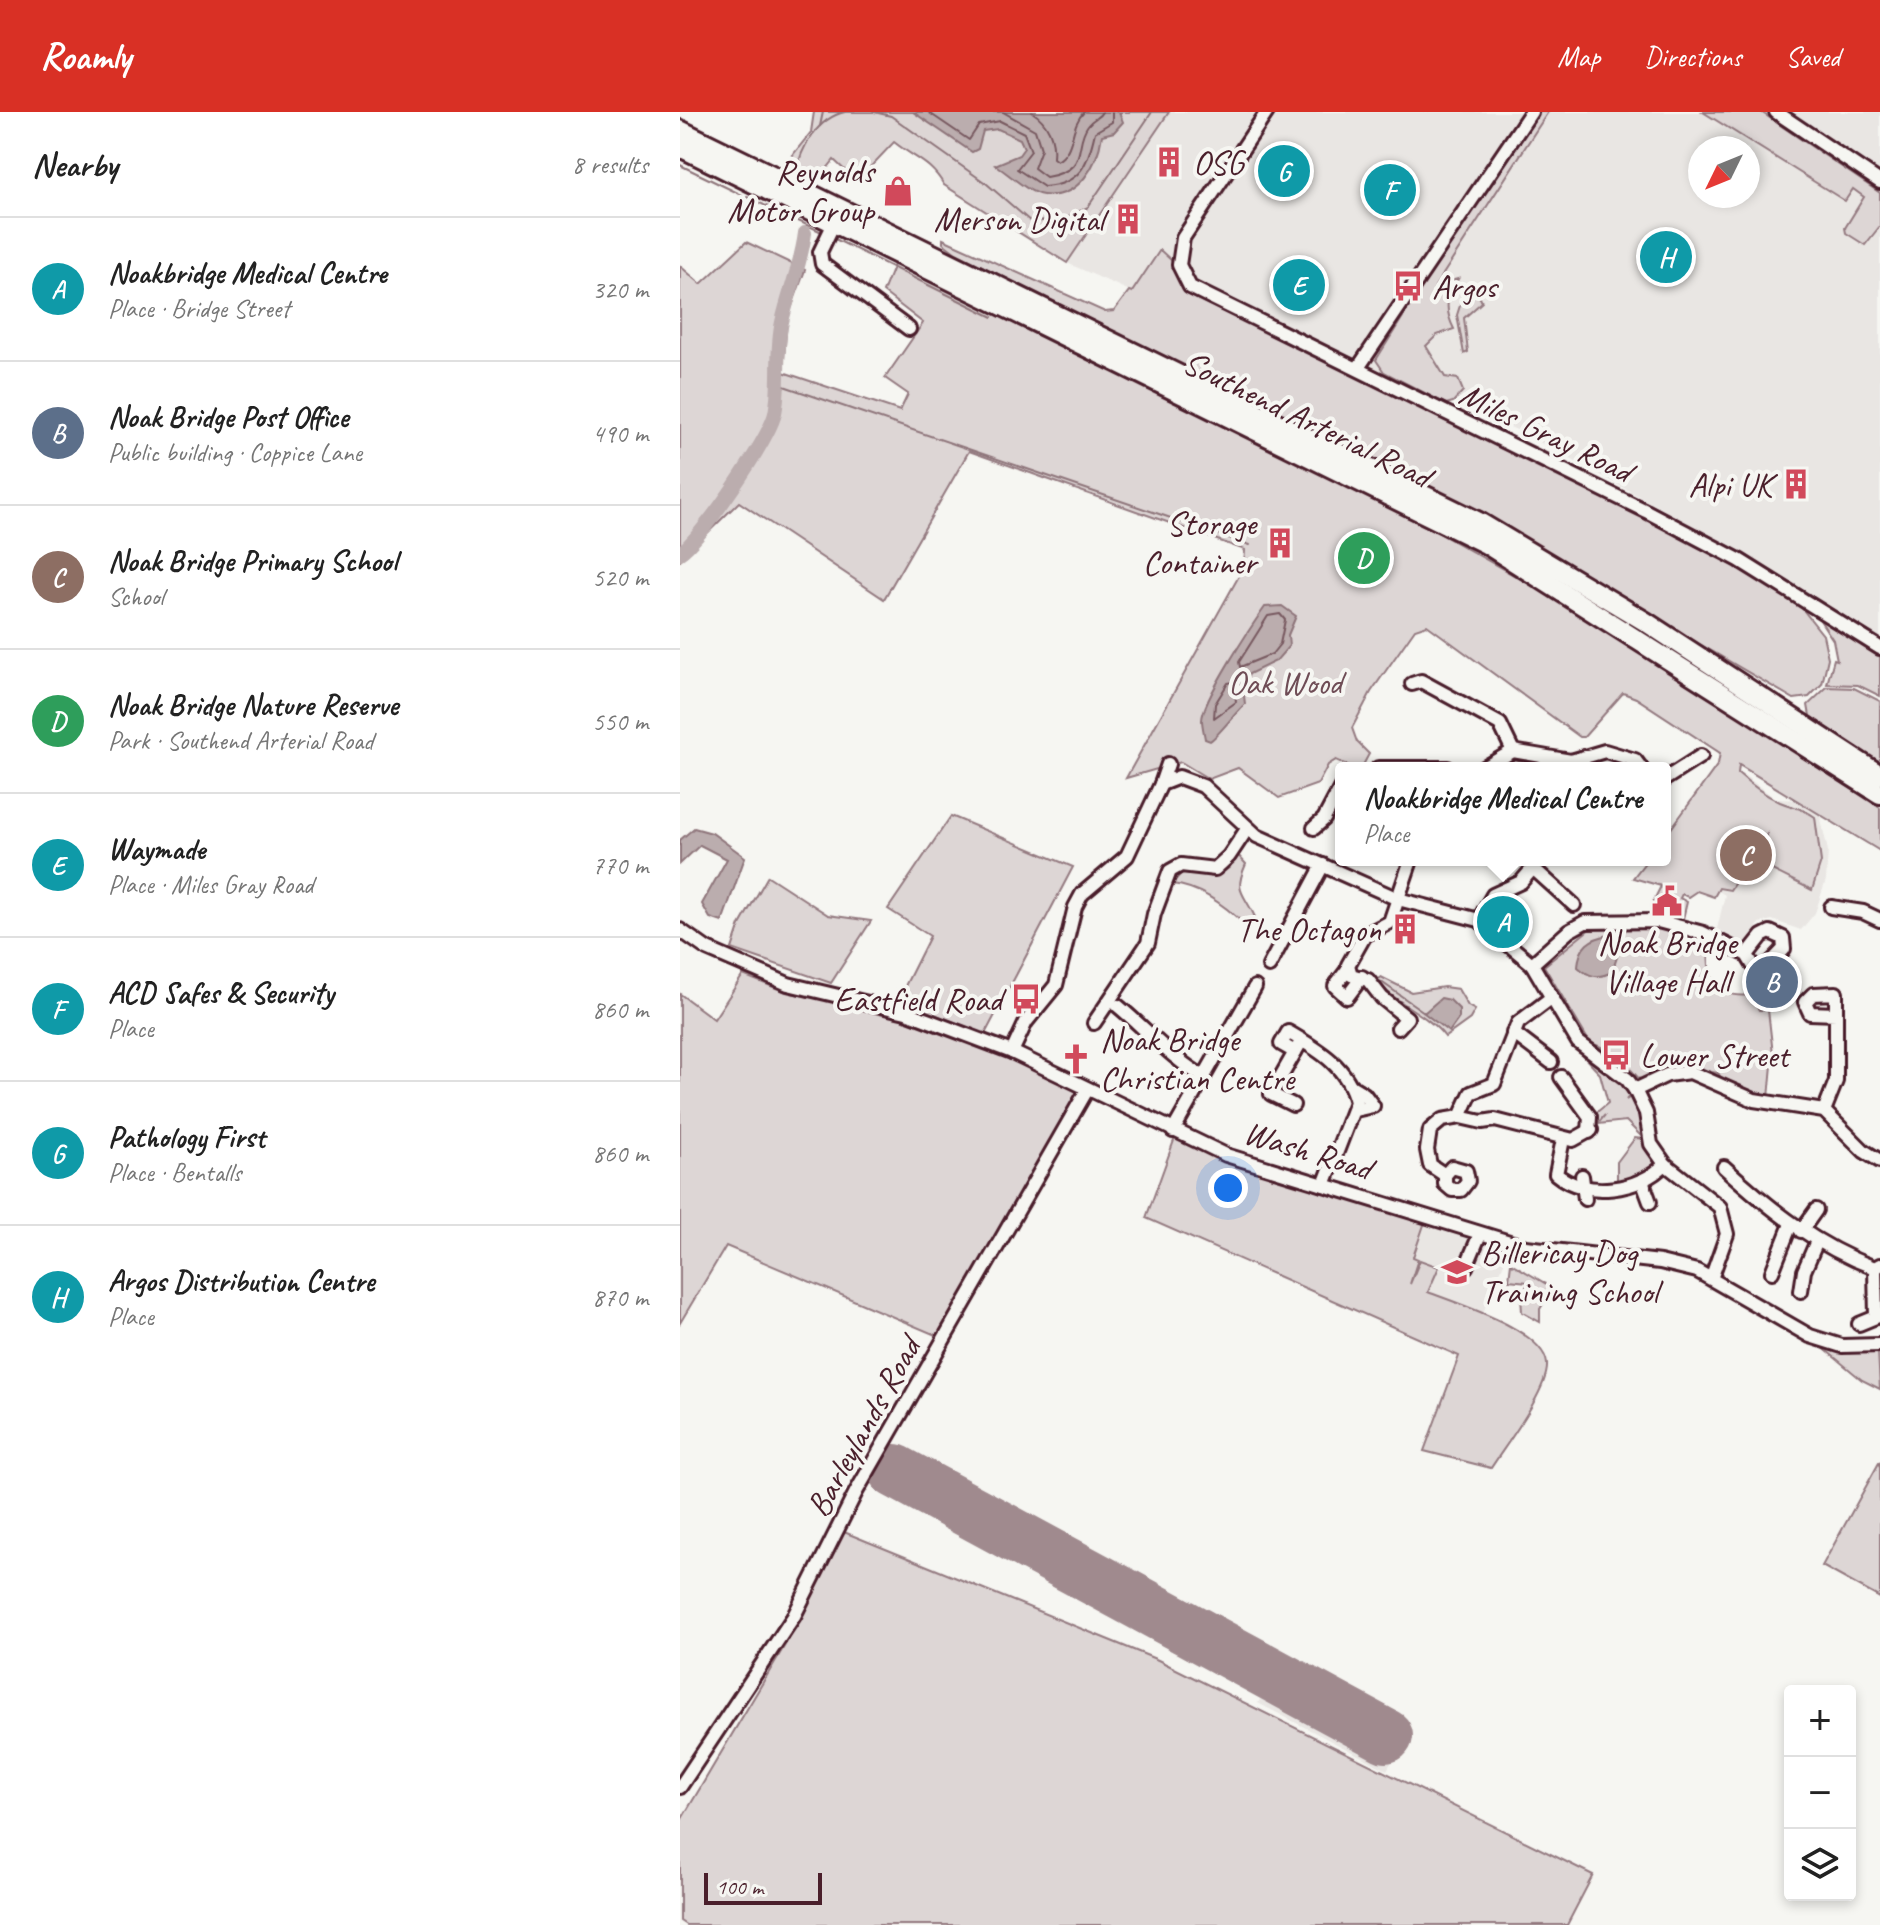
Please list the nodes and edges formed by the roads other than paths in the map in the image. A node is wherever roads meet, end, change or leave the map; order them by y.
1 (1267, 112) edge
2 (1531, 112) edge
3 (1776, 112) edge
4 (680, 130) edge
5 (680, 147) edge
6 (680, 154) edge
7 (1880, 182) edge
8 (804, 208) junction
9 (834, 223) junction
10 (909, 329) dead end
11 (1358, 368) junction
12 (1880, 648) edge
13 (1412, 684) dead end
14 (1513, 751) junction
15 (1701, 756) dead end
16 (1494, 762) edge
17 (1636, 762) edge
18 (1168, 764) dead end
19 (1671, 775) edge
20 (1880, 775) edge
21 (1159, 787) junction
22 (1880, 796) edge
23 (1335, 797) edge
24 (1314, 828) dead end
25 (1247, 829) junction
26 (1323, 865) junction
27 (1409, 866) edge
28 (1536, 866) edge
29 (1540, 866) edge
30 (1398, 899) junction
31 (1574, 905) dead end
32 (1831, 907) dead end
33 (1479, 920) junction
34 (1880, 920) edge
35 (680, 930) edge
36 (1747, 955) junction
37 (1532, 964) junction
38 (1343, 965) junction
39 (1269, 966) dead end
40 (1763, 971) junction
41 (1362, 977) junction
42 (1255, 987) dead end
43 (1551, 998) junction
44 (1769, 1001) dead end
45 (1118, 1006) dead end
46 (1836, 1014) dead end
47 (1094, 1023) dead end
48 (1398, 1028) dead end
49 (1513, 1033) junction
50 (1012, 1052) junction
51 (1551, 1062) dead end
52 (1204, 1077) junction
53 (1561, 1077) dead end
54 (1348, 1084) junction
55 (1631, 1084) junction
56 (1087, 1090) junction
57 (1293, 1105) dead end
58 (1355, 1110) junction
59 (1824, 1111) junction
60 (1460, 1117) junction
61 (1173, 1131) junction
62 (1563, 1139) junction
63 (1880, 1161) edge
64 (1665, 1164) junction
65 (1724, 1167) dead end
66 (1445, 1175) dead end
67 (1643, 1183) junction
68 (1324, 1185) junction
69 (1650, 1202) dead end
70 (1816, 1210) dead end
71 (1796, 1228) junction
72 (1480, 1234) junction
73 (1817, 1241) junction
74 (1466, 1267) dead end
75 (1877, 1267) edge
76 (1772, 1272) dead end
77 (1712, 1276) junction
78 (1801, 1291) dead end
79 (1859, 1324) dead end
80 (1879, 1348) edge
81 (680, 1787) edge

1 - 11 street, Miles Gray Road
2 - 11 street
3 - 7 street
4 - 20 highway, Southend Arterial Road
5 - 8 highway, Southend Arterial Road
6 - 8 highway
8 - 9 highway, Southend Arterial Road
9 - 10 street
9 - 22 highway, Southend Arterial Road
11 - 12 street, Miles Gray Road
13 - 14 street
14 - 16 street
14 - 17 street
15 - 19 street
18 - 21 street
21 - 25 street
21 - 50 street
23 - 24 street
25 - 26 street
25 - 47 street
26 - 30 street
26 - 39 street
27 - 30 street
28 - 33 street
29 - 31 street
30 - 33 street
30 - 38 street
32 - 34 street
33 - 37 street
35 - 50 street, Wash Road
36 - 37 street
36 - 40 street
36 - 40 street
37 - 43 street
38 - 41 street
38 - 41 street
40 - 44 street
41 - 48 street
42 - 52 street
43 - 49 street
43 - 55 street
45 - 52 street
46 - 59 street
49 - 51 street
49 - 60 street
50 - 56 street, Wash Road
52 - 61 street
53 - 62 street
54 - 57 street
54 - 58 street
54 - 58 street
55 - 59 street
55 - 64 street
56 - 61 street, Wash Road
56 - 81 street, Barleylands Road
58 - 68 street
59 - 63 street
60 - 62 street
60 - 66 street
61 - 68 street, Wash Road
62 - 67 street
64 - 67 street
64 - 77 street
65 - 71 street
67 - 69 street
68 - 72 street, Wash Road
70 - 71 street
71 - 73 street
71 - 76 street
72 - 74 street
72 - 77 street, Wash Road
73 - 75 street
73 - 78 street
75 - 79 street
77 - 80 street, Wash Road

